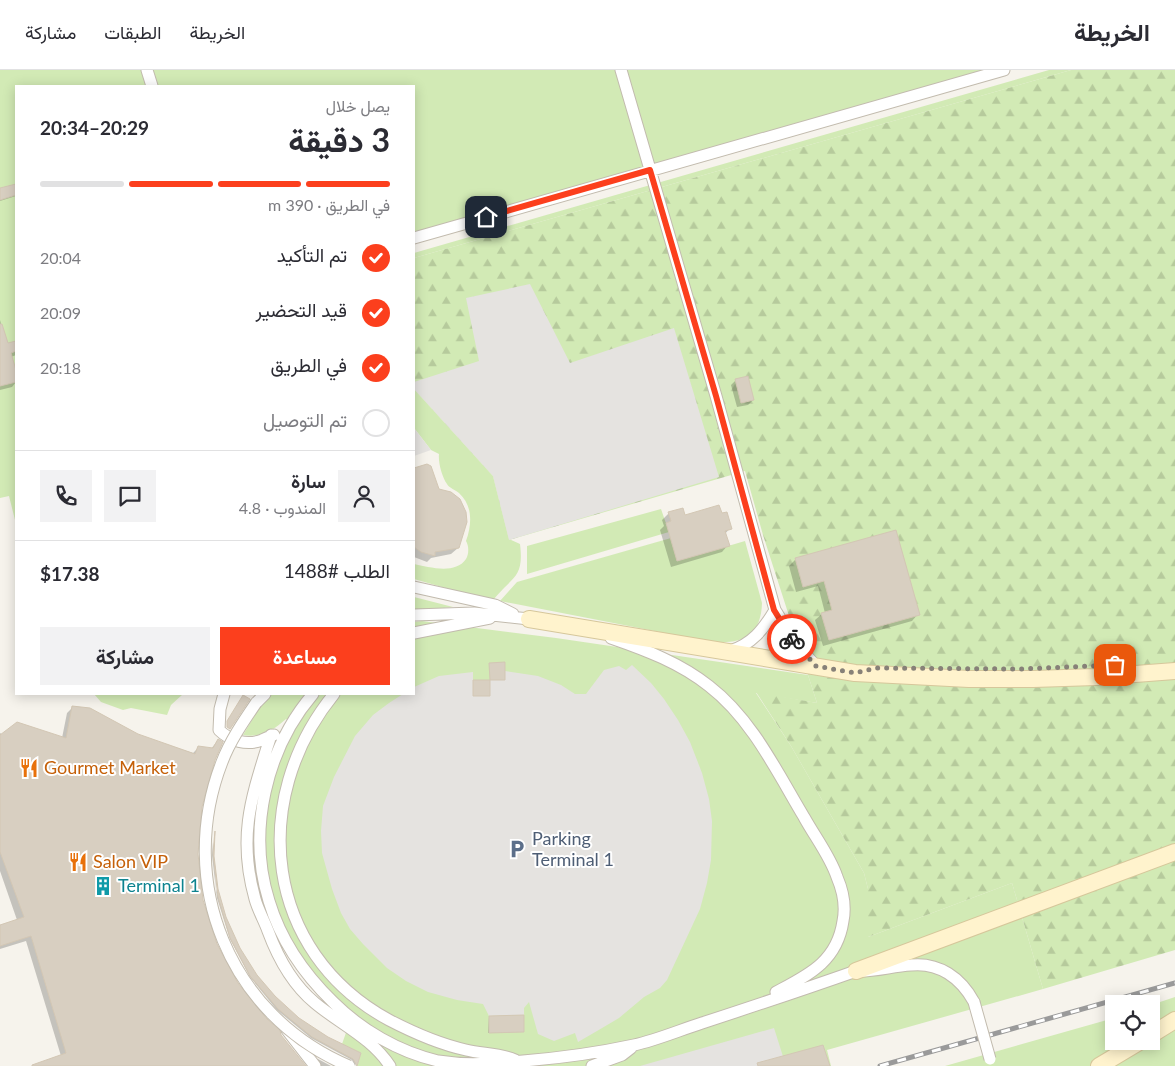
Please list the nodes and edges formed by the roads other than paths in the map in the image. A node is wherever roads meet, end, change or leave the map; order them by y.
1 (147, 70) edge
2 (620, 70) edge
3 (1004, 70) edge
4 (152, 85) edge
5 (650, 170) junction
6 (415, 238) edge
7 (415, 588) edge
8 (774, 610) junction
9 (415, 615) edge
10 (504, 615) junction
11 (525, 619) junction
12 (581, 628) junction
13 (418, 633) edge
14 (726, 652) junction
15 (1175, 660) edge
16 (816, 666) junction
17 (1175, 671) edge
18 (855, 673) junction
19 (224, 695) edge
20 (264, 695) edge
21 (312, 695) edge
22 (333, 695) edge
23 (285, 733) junction
24 (271, 736) junction
25 (1175, 852) edge
26 (289, 950) junction
27 (278, 954) junction
28 (856, 971) junction
29 (756, 1006) junction
30 (1175, 1020) edge
31 (283, 1025) junction
32 (359, 1029) junction
33 (1160, 1029) edge
34 (636, 1045) junction
35 (1126, 1050) edge
36 (582, 1054) junction
37 (516, 1061) junction
38 (990, 1063) edge
39 (315, 1066) edge
40 (349, 1066) edge
41 (390, 1066) edge
42 (553, 1066) edge
43 (592, 1066) edge
44 (1099, 1066) edge

1 - 4 street
2 - 5 street
3 - 5 street
5 - 6 street
5 - 8 street
7 - 11 street
8 - 14 street
8 - 16 street
9 - 10 street
10 - 11 street
10 - 13 street
11 - 12 main road
12 - 14 main road
12 - 29 street
14 - 16 main road
15 - 18 main road
16 - 18 main road
17 - 18 main road
19 - 24 street
20 - 31 street, bridge
21 - 23 street
22 - 37 street
23 - 24 street
23 - 26 street
24 - 27 street
25 - 28 main road
26 - 27 street
26 - 32 street
27 - 32 street
28 - 29 street
28 - 38 street, bridge
29 - 34 street
30 - 33 main road
31 - 39 street, bridge
31 - 40 street, bridge
32 - 37 street
32 - 41 street
34 - 36 street
34 - 43 street
35 - 44 main road
36 - 37 street
36 - 42 street

